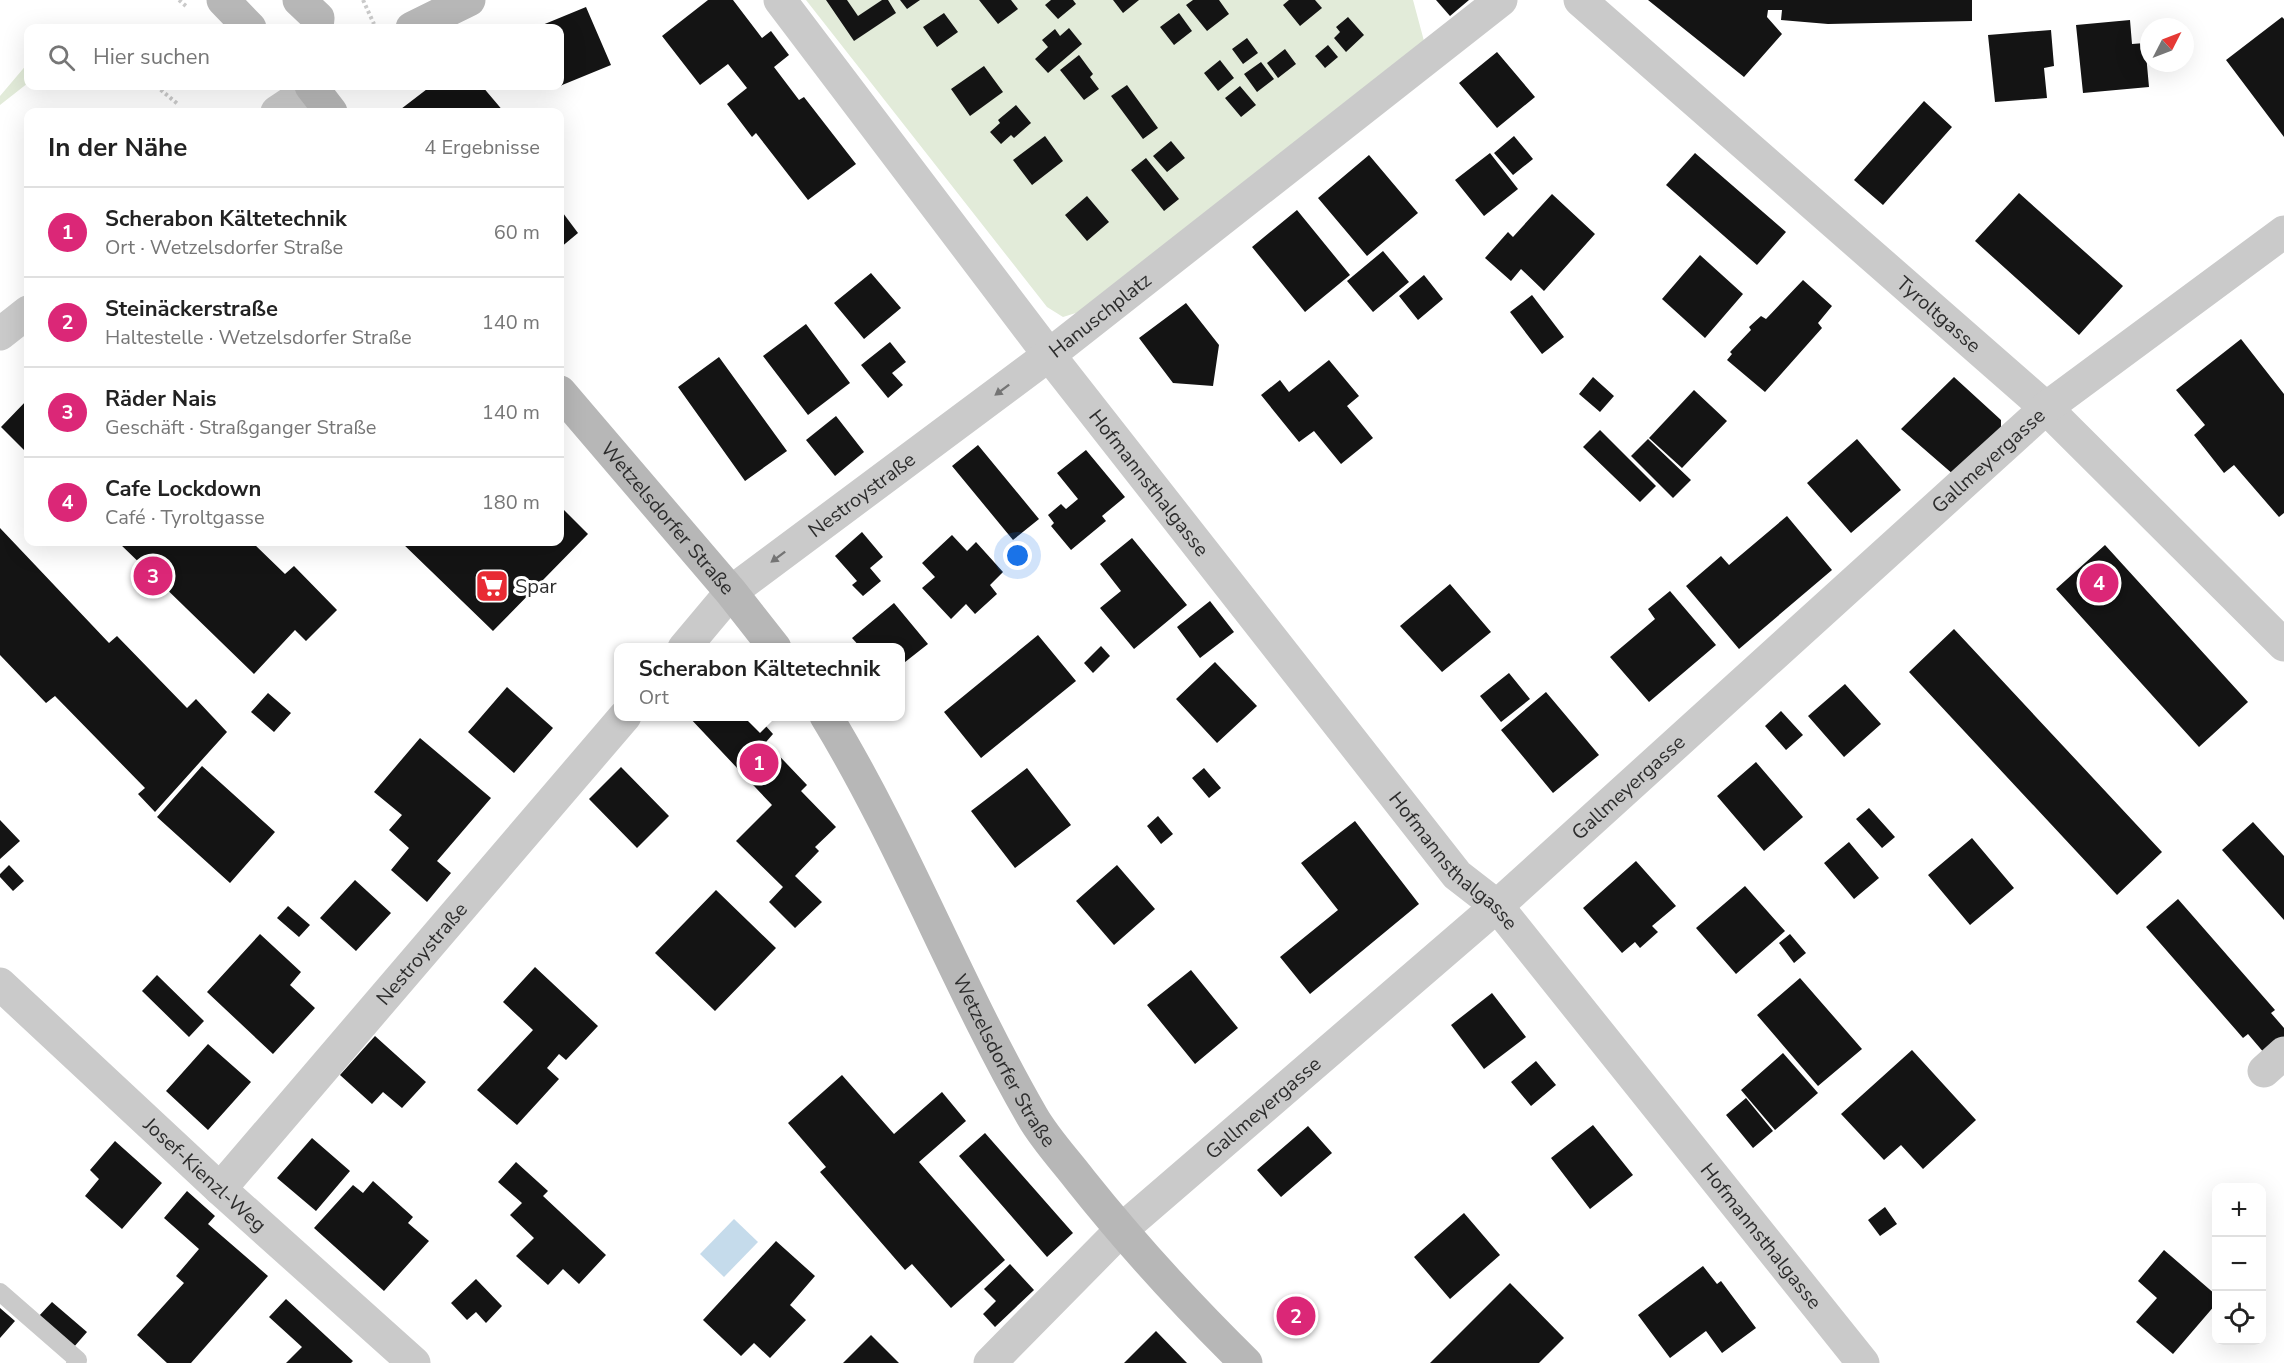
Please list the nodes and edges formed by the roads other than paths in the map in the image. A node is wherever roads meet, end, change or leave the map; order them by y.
1 (223, 0) edge
2 (298, 0) edge
3 (469, 0) edge
4 (780, 0) edge
5 (1501, 0) edge
6 (1580, 0) edge
7 (246, 24) edge
8 (317, 24) edge
9 (420, 24) edge
10 (317, 91) edge
11 (284, 108) edge
12 (2284, 232) edge
13 (24, 315) edge
14 (0, 334) edge
15 (1049, 355) junction
16 (564, 397) edge
17 (2046, 408) junction
18 (731, 592) junction
19 (688, 643) edge
20 (771, 643) edge
21 (2284, 645) edge
22 (622, 721) edge
23 (828, 721) edge
24 (1497, 906) junction
25 (0, 984) edge
26 (220, 1189) junction
27 (1120, 1231) junction
28 (0, 1292) edge
29 (75, 1363) edge
30 (414, 1363) edge
31 (990, 1363) edge
32 (1246, 1363) edge
33 (1863, 1363) edge

1 - 7 main road
2 - 8 main road
3 - 9 main road
4 - 15 street, Hanuschplatz
5 - 15 street, Hanuschplatz
6 - 17 street, Tyroltgasse
10 - 11 street
12 - 17 street, Gallmeyergasse
13 - 14 street
15 -> 18 street, Nestroystraße
15 - 24 street, Hofmannsthalgasse
16 - 18 main road, Wetzelsdorfer Straße
17 - 21 street, Tyroltgasse
17 - 24 street, Gallmeyergasse
18 - 19 street, Nestroystraße
18 - 20 main road, Wetzelsdorfer Straße
22 - 26 street, Nestroystraße
23 - 27 main road, Wetzelsdorfer Straße
24 - 27 street, Gallmeyergasse
24 - 33 street, Hofmannsthalgasse
25 - 26 street, Josef-Kienzl-Weg
26 - 30 street, Josef-Kienzl-Weg
27 - 31 street, Gallmeyergasse
27 - 32 main road, Wetzelsdorfer Straße
28 - 29 lane

